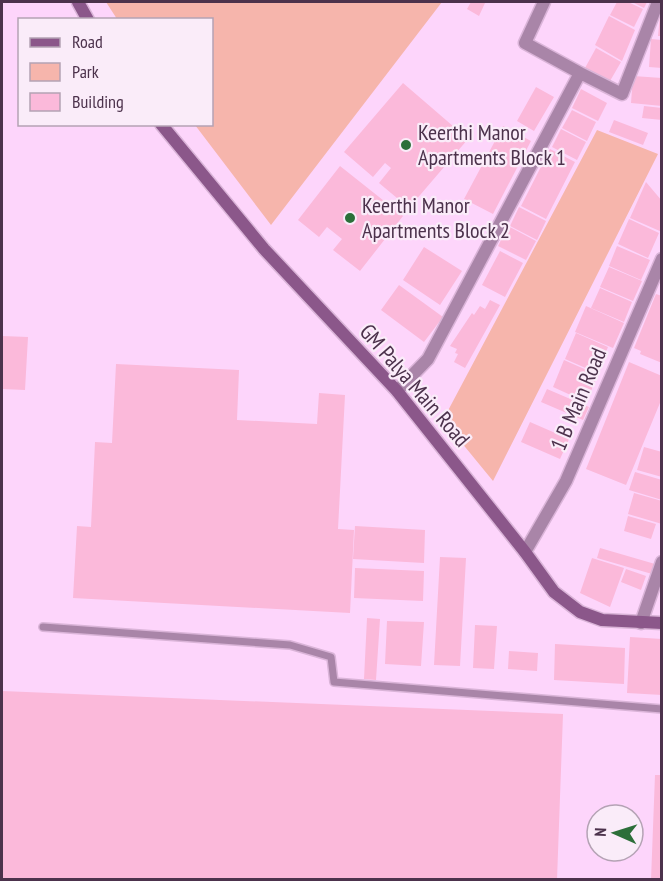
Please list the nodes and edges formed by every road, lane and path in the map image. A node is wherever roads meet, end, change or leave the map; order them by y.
1 (78, 2) edge
2 (544, 2) edge
3 (658, 2) edge
4 (87, 18) edge
5 (580, 73) junction
6 (163, 126) edge
7 (662, 260) edge
8 (397, 391) junction
9 (525, 552) junction
10 (662, 562) edge
11 (641, 623) junction
12 (662, 623) edge
13 (43, 627) dead end
14 (662, 709) edge

1 - 4 main road
2 - 5 street
3 - 5 street
5 - 8 street
6 - 8 main road, GM Palya Main Road
7 - 9 street, 1 B Main Road
8 - 9 main road, GM Palya Main Road
9 - 11 main road, GM Palya Main Road
10 - 11 street
11 - 12 main road, GM Palya Main Road
13 - 14 lane

